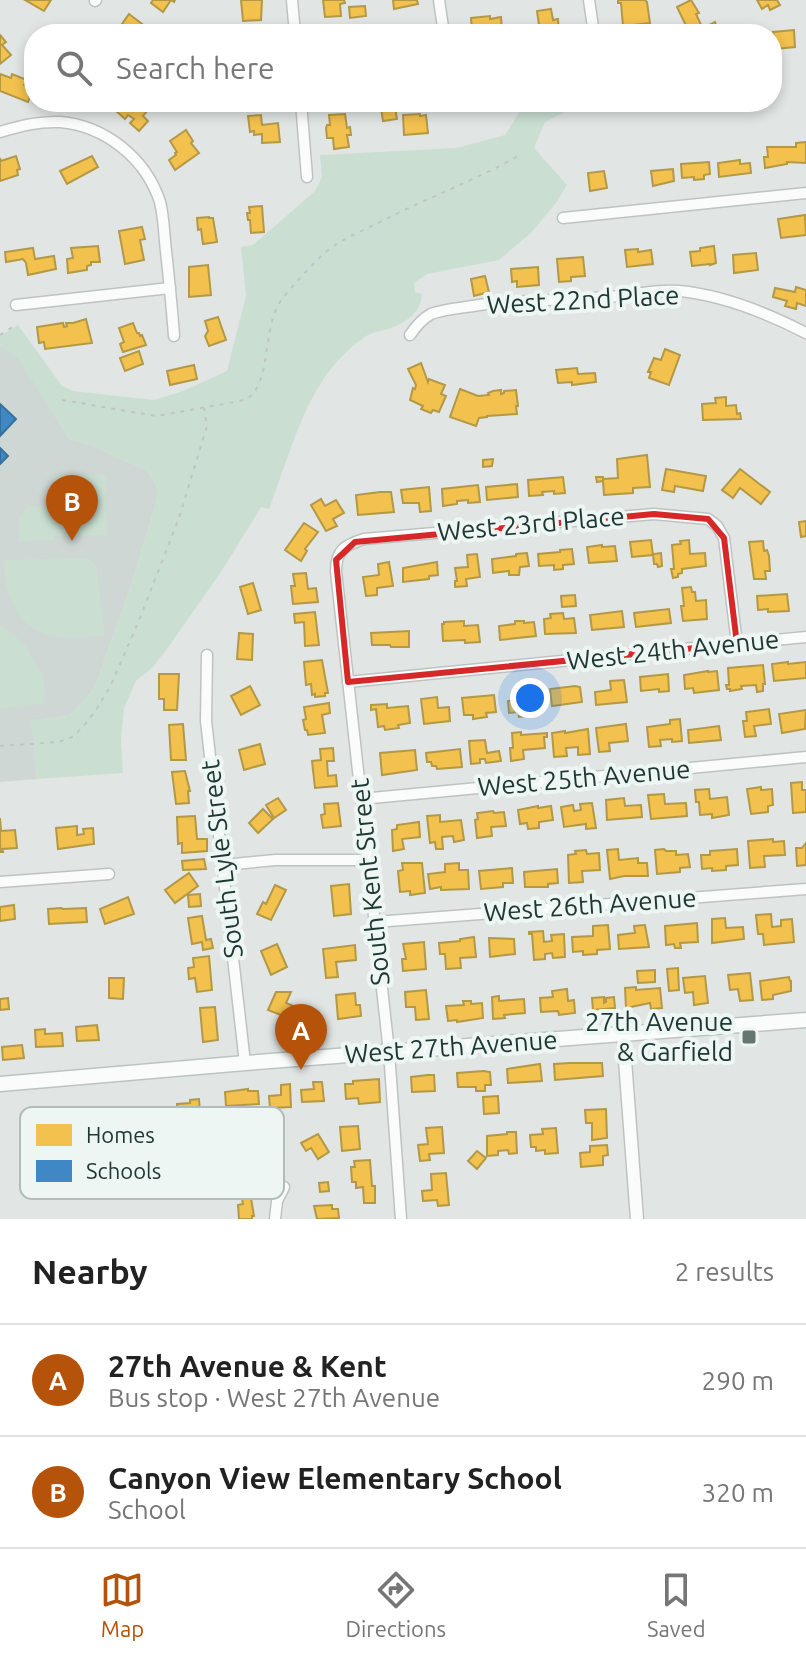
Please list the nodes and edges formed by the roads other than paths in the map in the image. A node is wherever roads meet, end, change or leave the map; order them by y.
1 (292, 0) edge
2 (439, 0) edge
3 (589, 0) edge
4 (294, 24) edge
5 (443, 24) edge
6 (593, 24) edge
7 (302, 112) edge
8 (0, 132) edge
9 (307, 177) dead end
10 (806, 193) edge
11 (563, 218) dead end
12 (170, 288) junction
13 (16, 305) dead end
14 (806, 333) edge
15 (410, 335) dead end
16 (174, 336) dead end
17 (344, 547) joint
18 (806, 637) edge
19 (737, 644) junction
20 (207, 655) dead end
21 (348, 682) junction
22 (806, 757) edge
23 (361, 799) junction
24 (368, 860) junction
25 (224, 865) junction
26 (109, 874) dead end
27 (0, 882) edge
28 (806, 889) edge
29 (375, 922) junction
30 (806, 1020) edge
31 (623, 1034) junction
32 (389, 1052) junction
33 (245, 1063) junction
34 (0, 1084) edge
35 (278, 1199) edge
36 (275, 1219) edge
37 (401, 1219) edge
38 (637, 1219) edge

1 - 4 street
2 - 5 street
3 - 6 street
7 - 9 street
8 - 12 street
10 - 11 street
12 - 13 street
12 - 16 street
14 - 15 street, West 22nd Place
17 - 19 street, West 23rd Place
17 - 21 street, South Kent Street
18 - 19 street, West 24th Avenue
19 - 21 street, West 24th Avenue
20 - 25 street, South Lyle Street
21 - 23 street, South Kent Street
22 - 23 street, West 25th Avenue
23 - 24 street, South Kent Street
24 - 25 street
24 - 29 street, South Kent Street
25 - 33 street, South Lyle Street
26 - 27 street
28 - 29 street, West 26th Avenue
29 - 32 street, South Kent Street
30 - 31 main road, West 27th Avenue
31 - 32 main road, West 27th Avenue
31 - 38 street
32 - 33 main road, West 27th Avenue
32 - 37 street, South Kent Street
33 - 34 main road, West 27th Avenue
35 - 36 street

